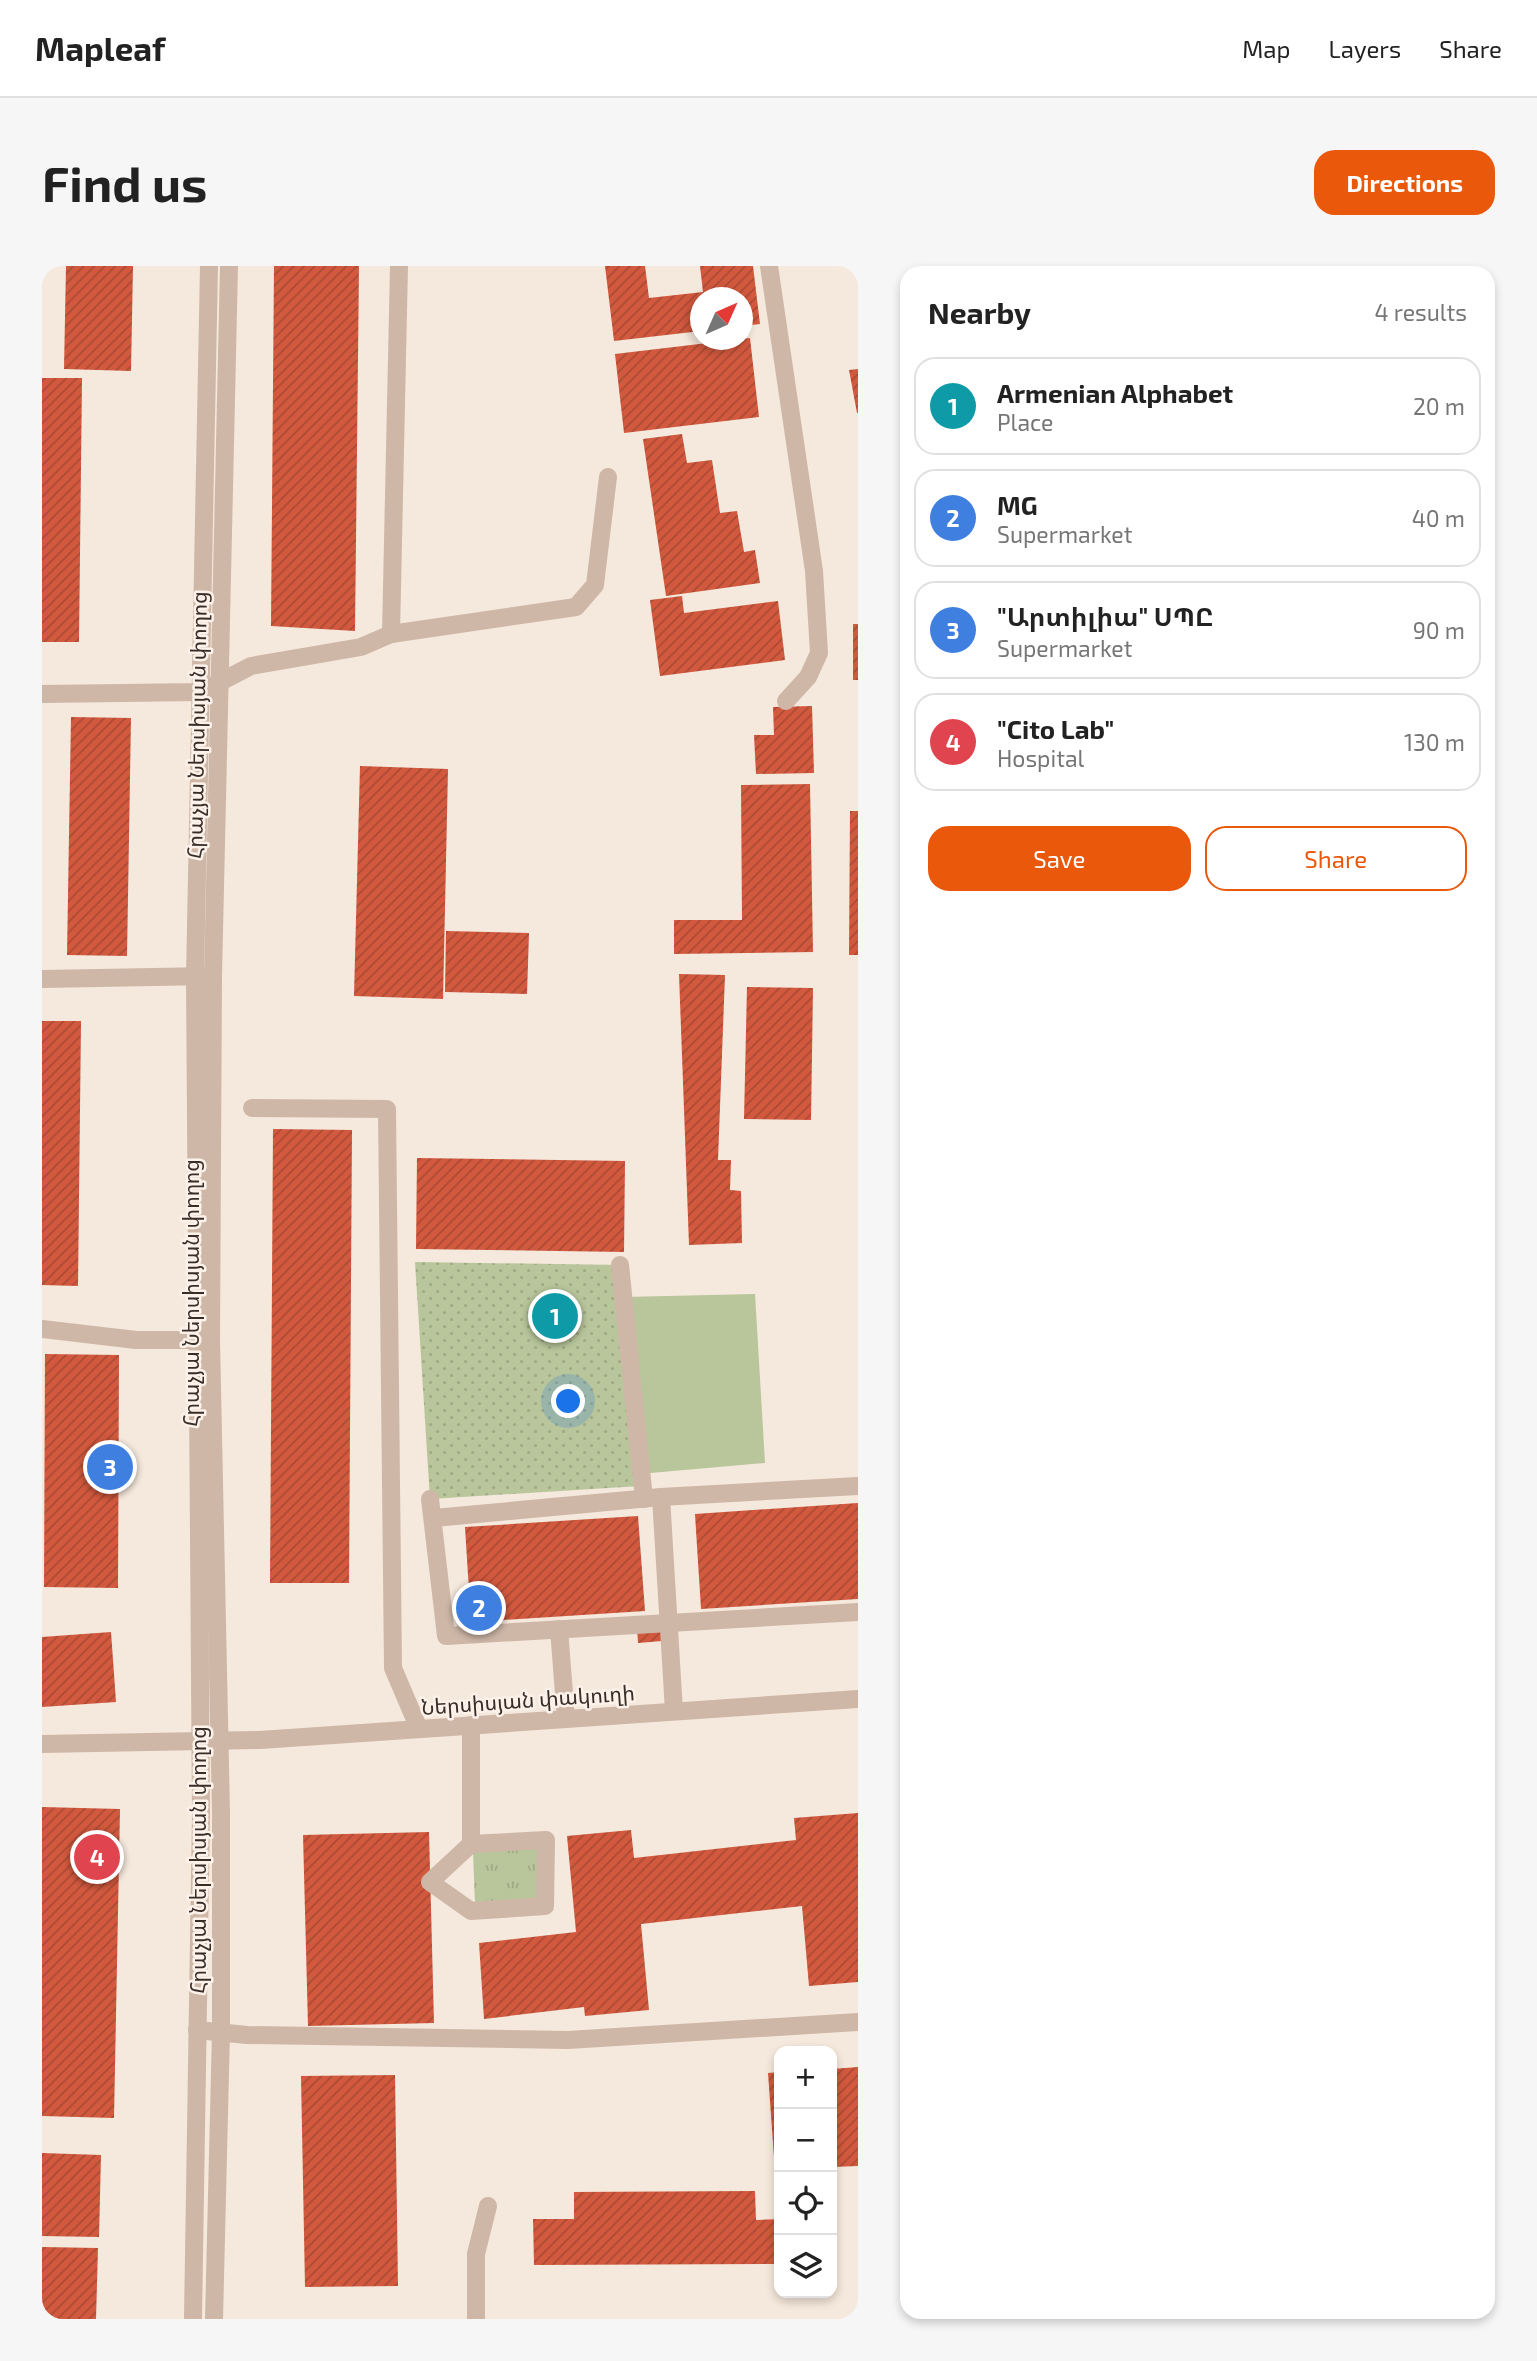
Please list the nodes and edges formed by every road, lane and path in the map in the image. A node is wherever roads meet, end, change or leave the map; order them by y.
1 (209, 266) edge
2 (229, 266) edge
3 (399, 266) edge
4 (769, 266) edge
5 (608, 477) dead end
6 (391, 634) junction
7 (220, 682) junction
8 (201, 692) junction
9 (42, 694) edge
10 (786, 701) dead end
11 (204, 977) junction
12 (42, 979) edge
13 (252, 1108) dead end
14 (621, 1265) dead end
15 (42, 1329) edge
16 (198, 1340) junction
17 (858, 1486) edge
18 (652, 1498) junction
19 (430, 1499) dead end
20 (433, 1518) junction
21 (858, 1612) edge
22 (669, 1621) junction
23 (559, 1629) junction
24 (858, 1699) edge
25 (674, 1711) junction
26 (566, 1719) junction
27 (471, 1725) junction
28 (419, 1729) junction
29 (219, 1742) junction
30 (201, 1743) junction
31 (42, 1744) edge
32 (471, 1844) junction
33 (858, 2022) edge
34 (197, 2031) junction
35 (221, 2032) junction
36 (488, 2206) dead end
37 (193, 2319) edge
38 (214, 2319) edge
39 (476, 2319) edge

1 - 8 street, Հրաչյա Ներսիսյան փողոց
2 - 7 street, Հրաչյա Ներսիսյան փողոց
3 - 6 street
4 - 10 street
5 - 6 street
6 - 7 street
7 - 8 street
7 - 11 street, Հրաչյա Ներսիսյան փողոց
8 - 9 street
8 - 11 street, Հրաչյա Ներսիսյան փողոց
11 - 12 street
11 - 16 street, Հրաչյա Ներսիսյան փողոց
11 - 29 street, Հրաչյա Ներսիսյան փողոց
13 - 28 street
14 - 18 street
15 - 16 street
16 - 30 street, Հրաչյա Ներսիսյան փողոց
17 - 18 street
18 - 20 street
18 - 22 street
19 - 20 street
20 - 23 street
21 - 22 street
22 - 23 street
22 - 25 street
23 - 26 street
24 - 25 street, Ներսիսյան փակուղի
25 - 26 street, Ներսիսյան փակուղի
26 - 27 street, Ներսիսյան փակուղի
27 - 28 street, Ներսիսյան փակուղի
27 - 32 street
28 - 29 street, Ներսիսյան փակուղի
29 - 30 street, Ներսիսյան փակուղի
29 - 35 street, Հրաչյա Ներսիսյան փողոց
30 - 31 street, Ներսիսյան փակուղի
30 - 34 street, Հրաչյա Ներսիսյան փողոց
32 - 32 street
33 - 35 street
34 - 35 street
34 - 37 street, Հրաչյա Ներսիսյան փողոց
35 - 38 street, Հրաչյա Ներսիսյան փողոց
36 - 39 street

